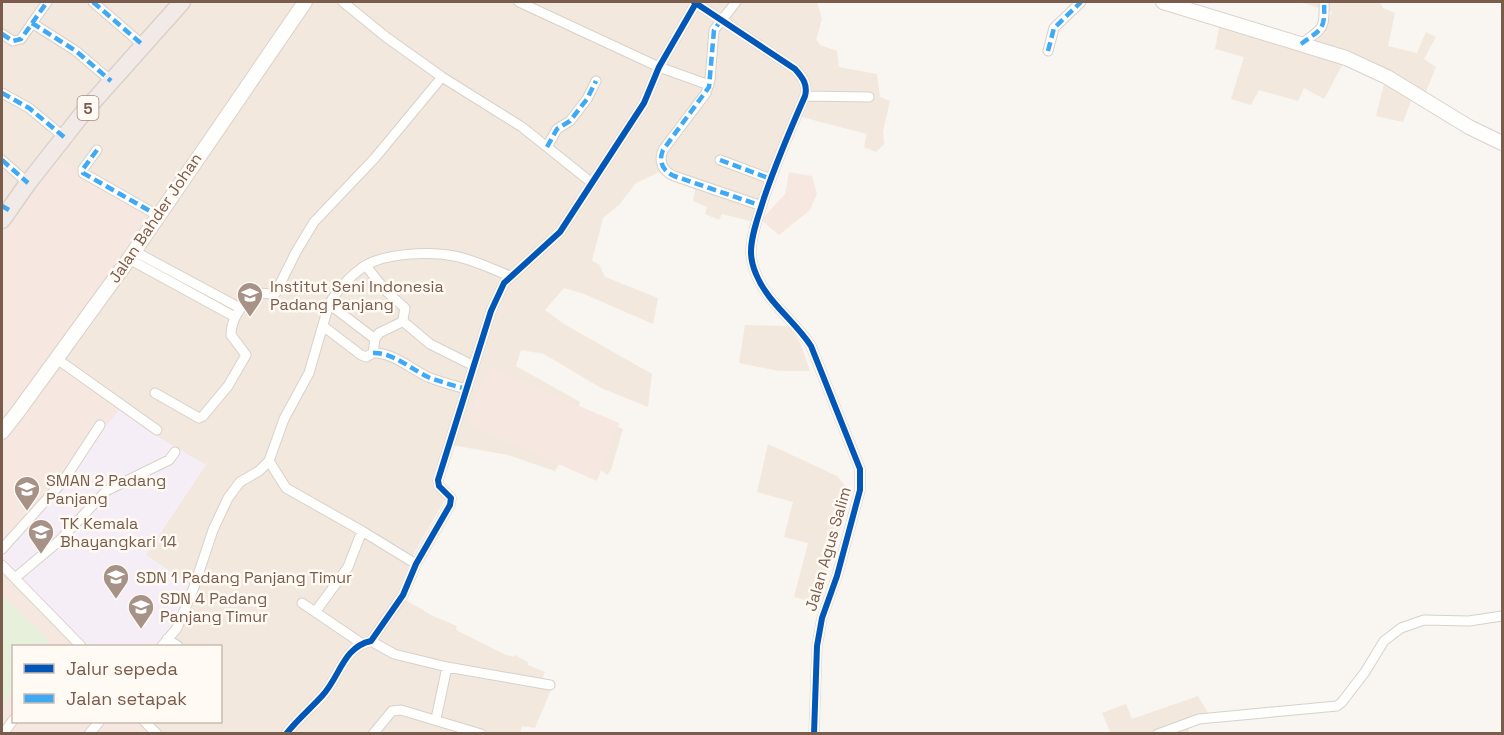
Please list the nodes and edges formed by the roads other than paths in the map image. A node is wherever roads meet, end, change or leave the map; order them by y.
1 (47, 2) edge
2 (93, 2) edge
3 (182, 2) edge
4 (305, 2) edge
5 (343, 2) edge
6 (519, 2) edge
7 (695, 2) edge
8 (736, 2) edge
9 (1081, 2) edge
10 (1163, 2) edge
11 (1324, 2) edge
12 (542, 6) edge
13 (722, 19) junction
14 (32, 23) junction
15 (2, 34) edge
16 (1301, 44) junction
17 (144, 46) junction
18 (1048, 51) dead end
19 (659, 67) junction
20 (442, 77) junction
21 (111, 81) junction
22 (596, 81) dead end
23 (709, 85) junction
24 (2, 96) edge
25 (805, 96) junction
26 (869, 97) dead end
27 (64, 137) junction
28 (1503, 143) edge
29 (547, 147) junction
30 (98, 150) dead end
31 (2, 160) edge
32 (720, 160) dead end
33 (771, 179) junction
34 (28, 183) junction
35 (592, 183) junction
36 (762, 206) junction
37 (4, 212) edge
38 (157, 215) junction
39 (131, 255) junction
40 (366, 266) junction
41 (510, 276) junction
42 (329, 304) junction
43 (240, 308) junction
44 (235, 317) junction
45 (404, 321) junction
46 (322, 326) junction
47 (375, 339) junction
48 (373, 352) junction
49 (57, 359) junction
50 (474, 366) junction
51 (467, 389) junction
52 (155, 393) dead end
53 (100, 425) dead end
54 (157, 430) dead end
55 (2, 432) edge
56 (176, 452) dead end
57 (269, 461) junction
58 (362, 531) junction
59 (2, 549) edge
60 (416, 564) junction
61 (2, 565) edge
62 (15, 578) junction
63 (302, 603) dead end
64 (315, 611) junction
65 (1503, 616) edge
66 (371, 641) junction
67 (165, 643) edge
68 (361, 643) junction
69 (78, 645) edge
70 (447, 667) junction
71 (550, 685) dead end
72 (436, 719) junction
73 (12, 722) edge
74 (146, 723) edge
75 (3, 734) edge
76 (157, 734) edge
77 (286, 734) edge
78 (374, 734) edge
79 (481, 734) edge
80 (814, 734) edge
81 (1158, 734) edge

1 - 14 street
2 - 17 street
3 - 17 highway, 5
4 - 38 main road, Jalan Bahder Johan
5 - 20 street
6 - 12 street
7 - 13 street
7 - 19 street
8 - 13 street
9 - 18 street
10 - 16 main road
11 - 16 street
12 - 19 street
13 - 23 street
13 - 25 street
14 - 15 street
14 - 21 street
16 - 28 main road
17 - 21 highway, 5
19 - 23 street
19 - 35 street
20 - 29 street
20 - 43 street
21 - 27 highway, 5
22 - 29 street
23 - 36 street
24 - 27 street
25 - 26 street
25 - 33 street, Jalan Agus Salim
27 - 34 highway, 5
29 - 35 street
30 - 38 street
31 - 34 street
32 - 33 street
33 - 36 street, Jalan Agus Salim
34 - 37 highway, 5
35 - 41 street
36 - 80 street, Jalan Agus Salim
38 - 39 main road, Jalan Bahder Johan
39 - 43 street
39 - 44 street
39 - 49 main road, Jalan Bahder Johan
40 - 41 street
40 - 42 street
40 - 45 street
41 - 50 street
42 - 46 street
42 - 47 street
43 - 44 street
44 - 52 street
45 - 47 street
45 - 50 street
46 - 48 street
46 - 57 street
47 - 48 street
48 - 51 street
49 - 54 street
49 - 55 main road, Jalan Bahder Johan
50 - 51 street
51 - 60 street
53 - 59 street
56 - 62 street
57 - 58 street
57 - 67 street
58 - 60 street
58 - 64 street
60 - 66 street
61 - 62 street
62 - 69 street
63 - 64 street
64 - 68 street
65 - 81 street
66 - 68 street
66 - 70 street
68 - 77 street
70 - 71 street
70 - 72 street
72 - 78 street
72 - 79 street
73 - 75 street
74 - 76 street

